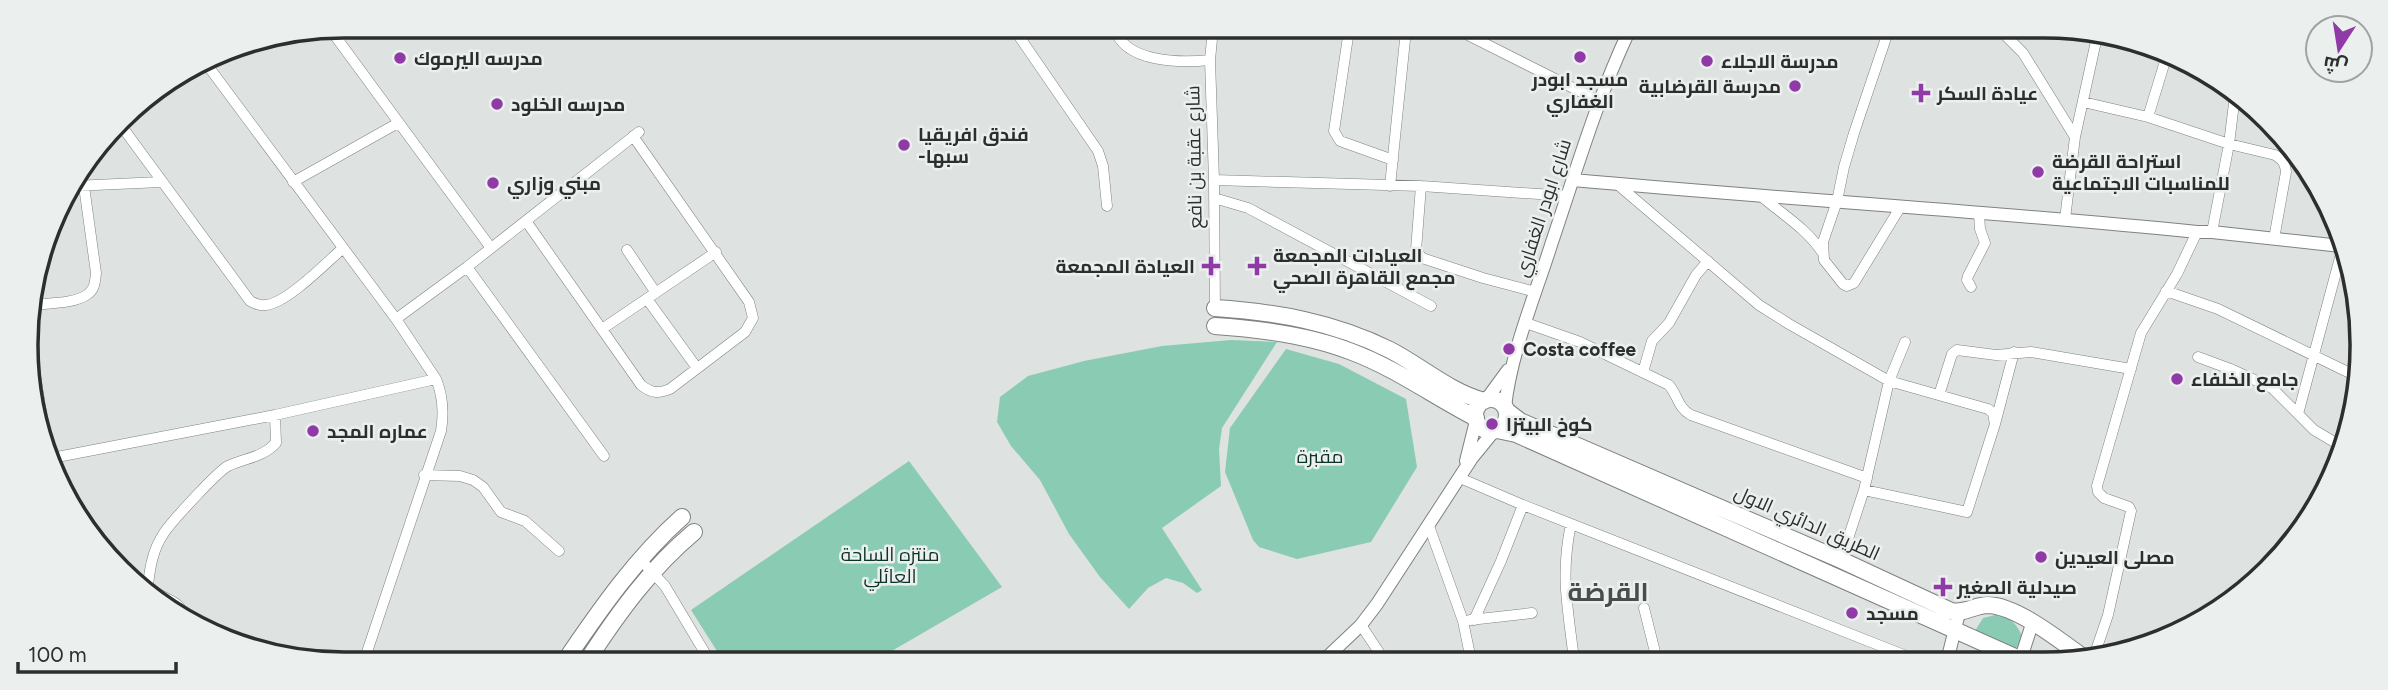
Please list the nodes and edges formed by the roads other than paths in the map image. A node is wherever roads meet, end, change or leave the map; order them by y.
1 (337, 38) edge
2 (1020, 38) edge
3 (1120, 38) edge
4 (1212, 38) edge
5 (1348, 38) edge
6 (1405, 38) edge
7 (1474, 38) edge
8 (1626, 38) edge
9 (1886, 38) edge
10 (2008, 38) edge
11 (2096, 43) edge
12 (1210, 60) junction
13 (2164, 64) edge
14 (210, 69) edge
15 (1599, 101) junction
16 (2083, 102) junction
17 (2234, 105) edge
18 (2148, 117) junction
19 (398, 123) junction
20 (125, 131) edge
21 (2075, 137) junction
22 (2229, 144) junction
23 (1393, 160) junction
24 (1214, 180) junction
25 (1573, 180) junction
26 (161, 182) junction
27 (293, 182) junction
28 (1616, 184) junction
29 (84, 186) edge
30 (1390, 186) junction
31 (1421, 186) junction
32 (80, 192) edge
33 (1568, 196) junction
34 (1761, 196) junction
35 (1214, 198) junction
36 (1837, 201) junction
37 (1107, 206) dead end
38 (1901, 206) junction
39 (1979, 214) junction
40 (2066, 219) junction
41 (526, 221) junction
42 (2197, 232) junction
43 (2212, 232) junction
44 (2274, 239) junction
45 (2333, 247) edge
46 (491, 248) junction
47 (342, 249) junction
48 (627, 250) dead end
49 (716, 252) junction
50 (1822, 253) junction
51 (1708, 261) junction
52 (2337, 261) edge
53 (467, 267) junction
54 (1971, 287) dead end
55 (2166, 291) junction
56 (1536, 292) junction
57 (651, 296) junction
58 (41, 304) edge
59 (1431, 306) dead end
60 (1214, 308) junction
61 (396, 319) junction
62 (1526, 323) junction
63 (1215, 326) joint
64 (602, 329) junction
65 (1905, 342) dead end
66 (2014, 352) junction
67 (2312, 353) junction
68 (2198, 357) dead end
69 (1513, 361) junction
70 (697, 368) junction
71 (2131, 369) junction
72 (1643, 372) junction
73 (2348, 372) edge
74 (436, 379) junction
75 (1888, 381) junction
76 (1939, 395) junction
77 (1485, 401) junction
78 (1506, 409) junction
79 (2298, 414) junction
80 (275, 415) junction
81 (1476, 419) junction
82 (1995, 424) junction
83 (1496, 430) junction
84 (2334, 442) edge
85 (60, 456) edge
86 (604, 456) dead end
87 (424, 475) junction
88 (1461, 475) junction
89 (1867, 478) junction
90 (1864, 490) junction
91 (1523, 505) junction
92 (682, 517) dead end
93 (1571, 524) junction
94 (1429, 526) junction
95 (694, 532) dead end
96 (559, 551) dead end
97 (640, 559) junction
98 (1841, 559) junction
99 (653, 572) junction
100 (148, 580) edge
101 (1644, 608) dead end
102 (1532, 613) dead end
103 (1468, 621) junction
104 (1956, 621) junction
105 (2033, 621) junction
106 (1361, 625) junction
107 (2097, 647) edge
108 (2073, 650) edge
109 (367, 652) edge
110 (571, 652) edge
111 (593, 652) edge
112 (704, 652) edge
113 (1332, 652) edge
114 (1379, 652) edge
115 (1470, 652) edge
116 (1572, 652) edge
117 (1655, 652) edge
118 (1896, 652) edge
119 (1949, 652) edge
120 (2007, 652) edge
121 (2024, 652) edge

1 - 19 street
2 - 37 street
3 - 12 street
4 - 12 street, شارع عقبة بن نافع
5 - 23 street
6 - 23 street
7 - 15 street
8 - 15 street, شارع ابودر الغفاري
9 - 36 street
10 - 21 street
11 - 16 street
12 - 24 street, شارع عقبة بن نافع
13 - 18 street
14 - 27 street
15 - 25 street, شارع ابودر الغفاري
16 - 18 street
16 - 21 street
17 - 22 street
18 - 22 street
19 - 27 street
19 - 46 street
20 - 26 street
21 - 40 street
22 - 43 street
22 - 44 street
23 - 30 street
24 - 30 street
24 - 35 street, شارع عقبة بن نافع
25 - 28 street
25 - 33 street, شارع ابودر الغفاري
26 - 29 street
26 - 47 street
27 - 47 street
28 - 34 street
28 - 51 street
30 - 31 street
31 - 33 street
31 - 56 street
32 - 58 street
33 - 56 street, شارع ابودر الغفاري
34 - 36 street
34 - 50 street
35 - 59 street
35 - 60 street, شارع عقبة بن نافع
36 - 38 street
36 - 50 street
38 - 39 street
38 - 50 street
39 - 40 street
39 - 54 street
40 - 42 street
41 - 46 street
41 - 49 street
41 - 64 street
42 - 43 street
42 - 55 street
43 - 44 street
44 - 45 street
46 - 53 street
47 - 61 street
48 - 57 street
49 - 57 street
49 - 70 street
51 - 72 street
51 - 75 street
52 - 67 street
53 - 61 street
53 - 86 street
55 - 67 street
55 - 71 street
56 - 62 street, شارع ابودر الغفاري
57 - 64 street
57 - 70 street
60 - 63 street, شارع عقبة بن نافع
60 - 77 main road
61 - 74 street
62 - 69 street, شارع ابودر الغفاري
62 - 72 street
63 - 81 main road
64 - 70 street
65 - 75 street
66 - 71 street
66 - 76 street
66 - 82 street
67 - 73 street
67 - 79 street
68 - 79 street
69 - 77 street, شارع ابودر الغفاري
69 - 78 street, شارع ابودر الغفاري
71 - 107 street
72 - 89 street
74 - 80 street
74 - 87 street
75 - 76 street
75 - 89 street
76 - 82 street
77 - 78 main road
77 - 81 main road
78 - 83 main road
78 - 98 main road, الطريق الدائري الاول
79 - 84 street
80 - 85 street
80 - 100 street
81 - 83 main road
81 - 88 street
82 - 90 street
83 - 88 street
83 - 104 main road, الطريق الدائري الاول
87 - 96 street
87 - 109 street
88 - 91 street
88 - 94 street
89 - 90 street
90 - 98 street
91 - 93 street
91 - 103 street
92 - 97 main road
93 - 116 street
93 - 118 street
94 - 103 street
94 - 106 street
95 - 99 main road
97 - 99 street
97 - 110 main road
98 - 104 main road, الطريق الدائري الاول
99 - 111 main road
99 - 112 street
101 - 117 street
102 - 103 street
103 - 115 street
104 - 105 main road
104 - 119 street
104 - 120 main road, الطريق الدائري الاول
105 - 108 main road
105 - 121 street
106 - 113 street
106 - 114 street

